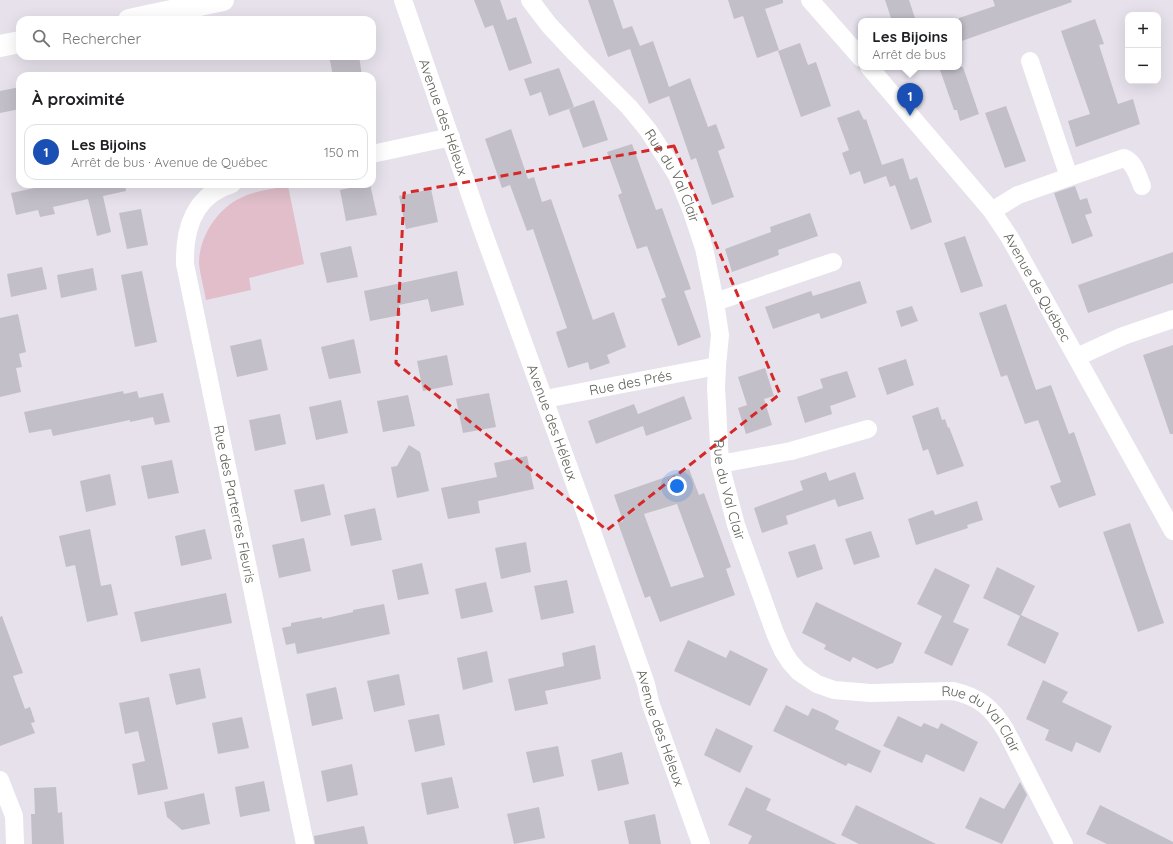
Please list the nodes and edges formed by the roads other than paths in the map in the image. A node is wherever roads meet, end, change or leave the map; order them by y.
1 (222, 0) edge
2 (404, 0) edge
3 (530, 0) edge
4 (810, 0) edge
5 (148, 16) edge
6 (16, 43) edge
7 (0, 46) edge
8 (858, 55) edge
9 (1030, 61) dead end
10 (872, 70) edge
11 (451, 137) junction
12 (376, 153) edge
13 (1069, 177) junction
14 (1142, 186) dead end
15 (220, 188) edge
16 (992, 211) junction
17 (833, 262) dead end
18 (715, 302) junction
19 (1173, 319) edge
20 (1077, 357) junction
21 (717, 366) junction
22 (545, 399) junction
23 (868, 429) dead end
24 (720, 464) junction
25 (1173, 530) edge
26 (0, 780) edge
27 (15, 844) edge
28 (305, 844) edge
29 (701, 844) edge
30 (1064, 844) edge

1 - 5 street
2 - 11 street, Avenue des Héleux
3 - 18 street, Rue du Val Clair
4 - 8 street
6 - 7 street
9 - 13 street
10 - 16 street, Avenue de Québec
11 - 12 street
11 - 22 street, Avenue des Héleux
13 - 14 street
13 - 16 street
15 - 28 street, Rue des Parterres Fleuris
16 - 20 street, Avenue de Québec
17 - 18 street
18 - 21 street, Rue du Val Clair
19 - 20 street
20 - 25 street, Avenue de Québec
21 - 22 street, Rue des Prés
21 - 24 street, Rue du Val Clair
22 - 29 street, Avenue des Héleux
23 - 24 street
24 - 30 street, Rue du Val Clair
26 - 27 street

